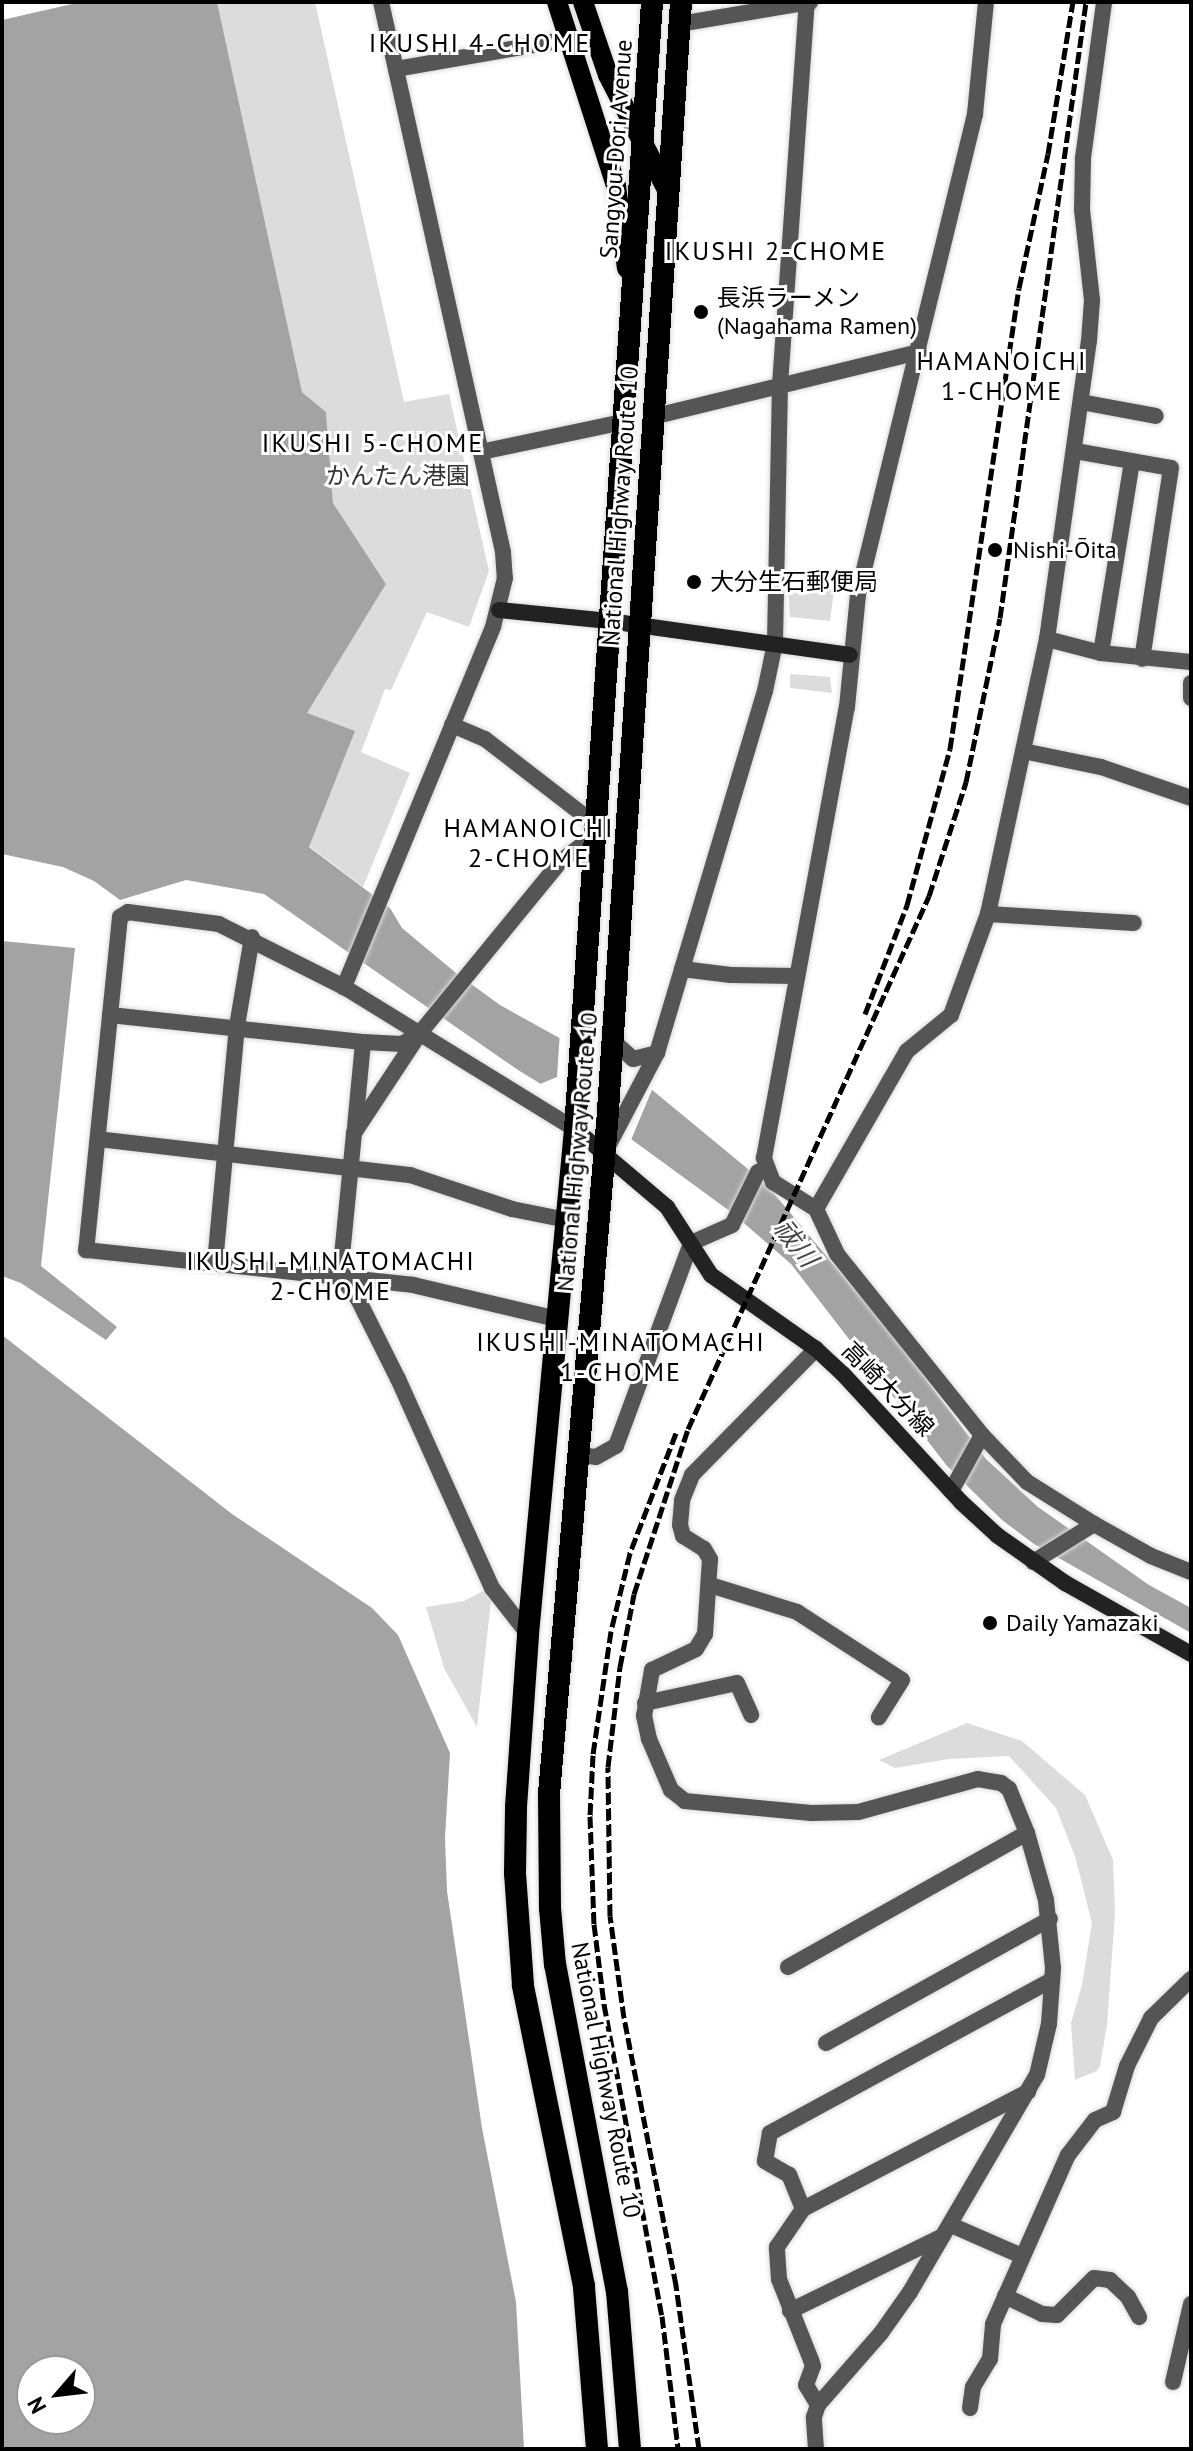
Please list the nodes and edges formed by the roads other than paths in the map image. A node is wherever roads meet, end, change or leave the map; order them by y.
1 (381, 2) edge
2 (557, 2) edge
3 (583, 2) edge
4 (652, 2) edge
5 (808, 2) edge
6 (986, 2) edge
7 (1104, 2) edge
8 (680, 13) edge
9 (568, 39) junction
10 (396, 69) junction
11 (643, 143) junction
12 (666, 188) junction
13 (631, 300) junction
14 (919, 352) junction
15 (780, 385) junction
16 (1081, 402) junction
17 (1156, 416) dead end
18 (652, 417) junction
19 (623, 422) junction
20 (1075, 451) junction
21 (481, 452) junction
22 (1132, 461) junction
23 (499, 610) junction
24 (609, 621) junction
25 (639, 625) junction
26 (1047, 639) junction
27 (775, 643) junction
28 (1101, 653) junction
29 (850, 655) junction
30 (1142, 659) junction
31 (1191, 662) edge
32 (1191, 683) edge
33 (1191, 698) edge
34 (452, 725) junction
35 (1023, 751) junction
36 (1191, 798) edge
37 (595, 829) junction
38 (988, 914) junction
39 (1134, 923) dead end
40 (252, 937) junction
41 (682, 969) junction
42 (797, 976) junction
43 (344, 987) junction
44 (110, 1015) junction
45 (237, 1026) junction
46 (420, 1033) junction
47 (363, 1042) junction
48 (612, 1050) junction
49 (657, 1053) junction
50 (576, 1118) junction
51 (613, 1129) junction
52 (354, 1133) junction
53 (98, 1139) junction
54 (227, 1152) junction
55 (604, 1153) junction
56 (351, 1166) junction
57 (762, 1170) junction
58 (816, 1209) junction
59 (567, 1220) junction
60 (691, 1243) junction
61 (215, 1263) junction
62 (340, 1276) junction
63 (557, 1319) junction
64 (816, 1349) junction
65 (980, 1439) junction
66 (578, 1455) junction
67 (953, 1487) junction
68 (1090, 1526) junction
69 (1039, 1558) junction
70 (1191, 1572) edge
71 (710, 1585) junction
72 (528, 1634) junction
73 (1191, 1654) edge
74 (645, 1703) junction
75 (751, 1715) dead end
76 (879, 1717) dead end
77 (1027, 1833) junction
78 (1050, 1919) junction
79 (788, 1967) dead end
80 (1191, 1979) edge
81 (1052, 1980) junction
82 (826, 2043) dead end
83 (1028, 2092) junction
84 (803, 2209) junction
85 (948, 2230) junction
86 (1022, 2256) junction
87 (1005, 2296) junction
88 (1191, 2304) edge
89 (790, 2311) junction
90 (1139, 2317) dead end
91 (1173, 2382) dead end
92 (818, 2405) junction
93 (970, 2408) dead end
94 (597, 2449) edge
95 (630, 2449) edge
96 (816, 2449) edge

1 - 10 street
2 - 9 main road
3 - 11 main road
4 - 11 highway, Sangyou-Dori Avenue
5 - 8 street
5 - 15 street
6 - 14 street
7 - 16 street
8 - 12 highway
9 - 10 street
9 - 13 main road
10 - 21 street
11 - 12 main road
11 - 13 highway, Sangyou-Dori Avenue
12 - 18 highway, National Highway Route 10
13 - 19 highway, National Highway Route 10
14 - 15 street
14 - 29 street
15 - 18 street
15 - 27 street
16 - 17 street
16 - 20 street
18 - 25 highway, National Highway Route 10
19 - 21 street
19 - 24 highway, National Highway Route 10
20 - 22 street
20 - 26 street
21 - 23 street
22 - 28 street
22 - 30 street
23 - 24 main road
23 - 34 street
24 - 25 main road
24 - 37 highway, National Highway Route 10
25 - 27 main road
25 - 48 highway, National Highway Route 10
26 - 28 street
26 - 35 street
27 - 29 main road
27 - 41 street
28 - 30 street
29 - 42 street
30 - 31 street
32 - 33 street
34 - 37 street
34 - 43 street
35 - 36 street
35 - 38 street
37 - 46 street
37 - 50 highway, National Highway Route 10
38 - 39 street
38 - 58 street
40 - 43 street
40 - 44 street
40 - 45 street
41 - 42 street
41 - 49 street
42 - 57 street
43 - 46 street
44 - 45 street
44 - 53 street
45 - 47 street
45 - 54 street
46 - 47 street
46 - 50 street
46 - 52 street
47 - 52 street
48 - 49 street
48 - 51 highway, National Highway Route 10
49 - 51 street
50 - 55 main road, 高崎大分線
50 - 59 highway, National Highway Route 10
51 - 55 highway, National Highway Route 10
52 - 56 street
53 - 54 street
53 - 61 street
54 - 56 street
54 - 61 street
55 - 60 main road, 高崎大分線
55 - 66 highway, National Highway Route 10
56 - 59 street
56 - 62 street
57 - 58 street
57 - 60 street
58 - 65 street
59 - 63 highway, National Highway Route 10
60 - 64 main road, 高崎大分線
60 - 66 street
61 - 62 street
62 - 63 street
62 - 72 street
63 - 72 highway, National Highway Route 10
64 - 67 main road, 高崎大分線
64 - 71 street
65 - 67 street
65 - 68 street
66 - 95 highway, National Highway Route 10
67 - 69 main road, 高崎大分線
68 - 69 street
68 - 70 street
69 - 73 main road, 高崎大分線
71 - 74 street
71 - 76 street
72 - 94 highway, National Highway Route 10
74 - 75 street
74 - 77 street
77 - 78 street
77 - 79 street
78 - 81 street
78 - 82 street
80 - 86 street
81 - 83 street
81 - 84 street
83 - 84 street
83 - 85 street
84 - 89 street
85 - 86 street
85 - 89 street
85 - 92 street
86 - 87 street
87 - 90 street
87 - 93 street
88 - 91 street
89 - 92 street
92 - 96 street

